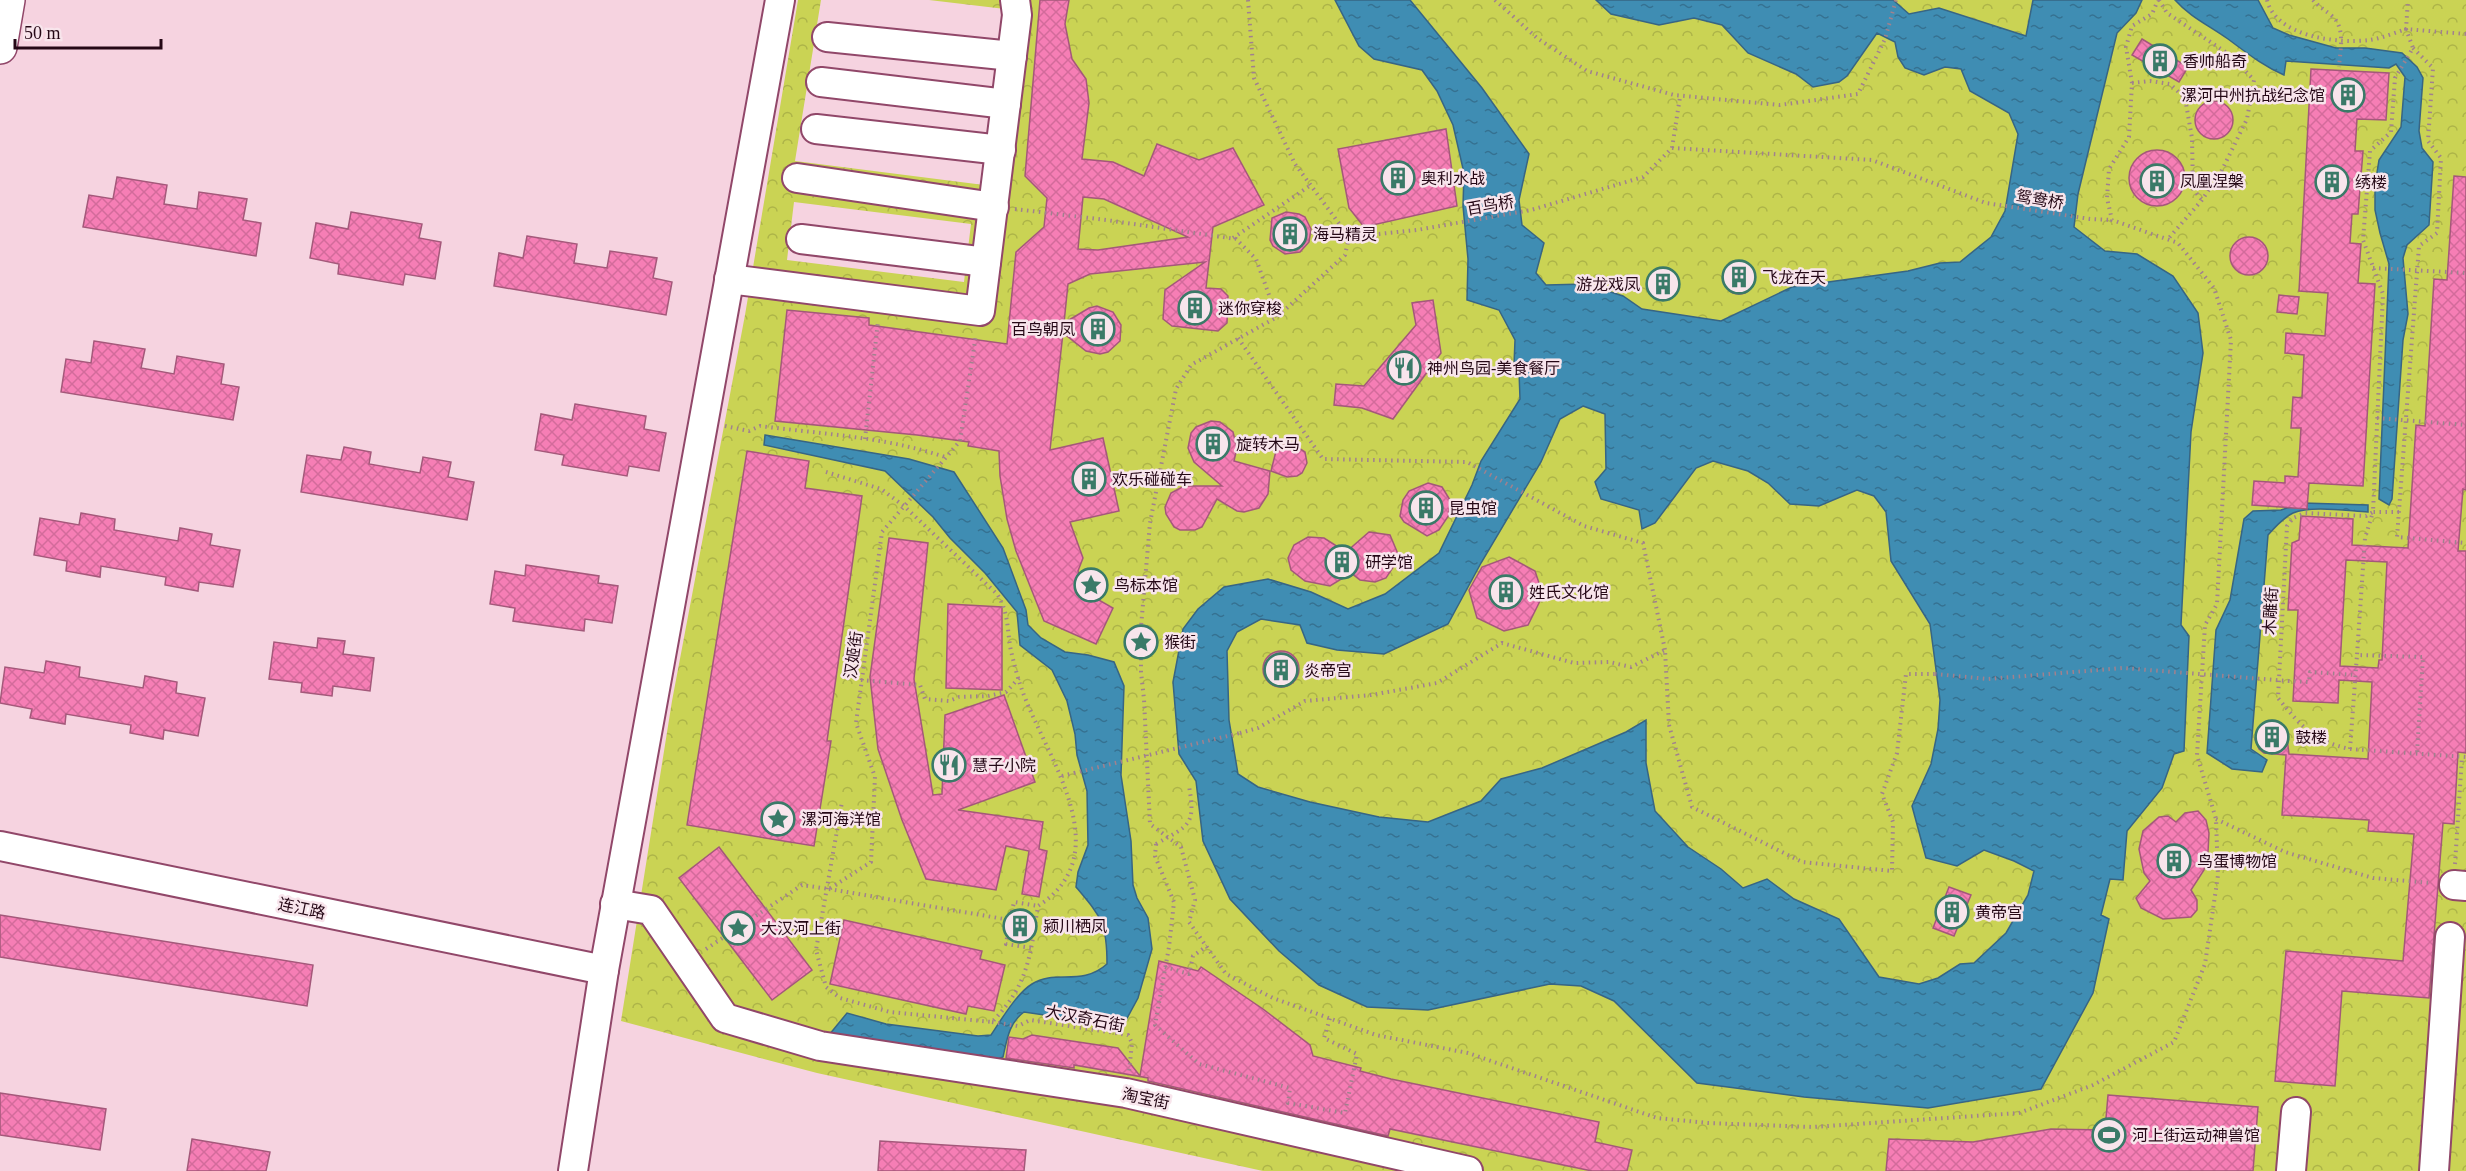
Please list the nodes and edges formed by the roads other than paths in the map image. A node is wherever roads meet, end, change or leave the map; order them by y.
1 (8, 0) edge
2 (780, 0) edge
3 (1015, 0) edge
4 (827, 37) dead end
5 (0, 47) edge
6 (1012, 56) junction
7 (821, 82) dead end
8 (1006, 104) junction
9 (816, 129) dead end
10 (1001, 150) junction
11 (797, 178) dead end
12 (994, 207) junction
13 (801, 239) dead end
14 (986, 262) junction
15 (729, 279) junction
16 (0, 846) edge
17 (615, 904) junction
18 (2450, 937) dead end
19 (604, 970) junction
20 (2296, 1112) dead end
21 (573, 1171) edge
22 (1468, 1171) edge
23 (2291, 1171) edge
24 (2434, 1171) edge

1 - 5 main road
2 - 15 street
3 - 6 street
4 - 6 street
6 - 8 street
7 - 8 street
8 - 10 street
9 - 10 street
10 - 12 street
11 - 12 street
12 - 14 street
13 - 14 street
14 - 15 street
15 - 17 street
16 - 19 street, 连江路
17 - 19 street
17 - 22 street, 淘宝街
18 - 24 street
19 - 21 street
20 - 23 street

